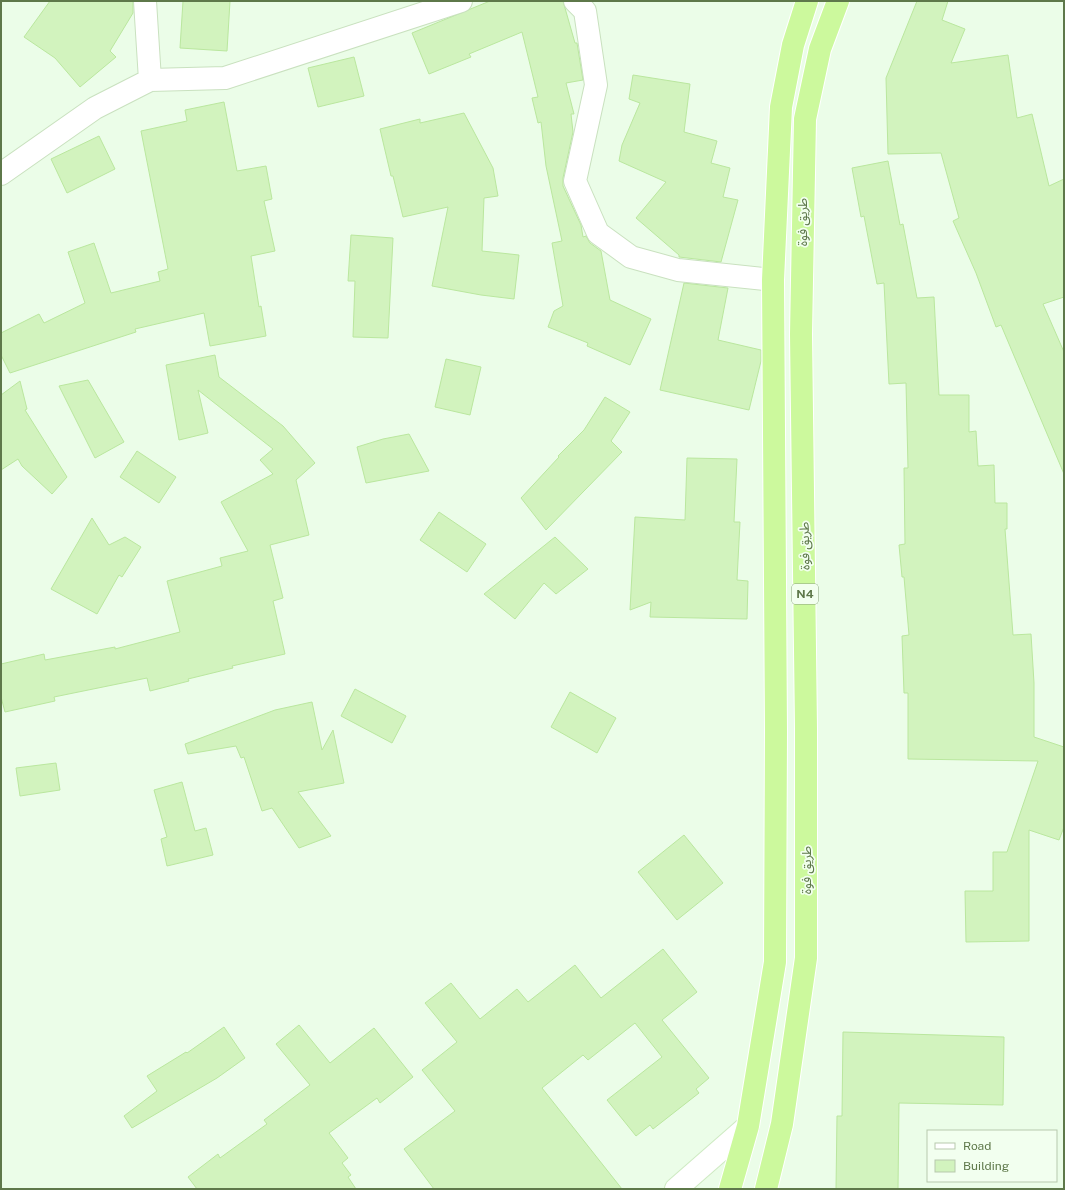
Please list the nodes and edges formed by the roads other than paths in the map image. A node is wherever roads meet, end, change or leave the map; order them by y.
1 (145, 1) edge
2 (462, 1) edge
3 (575, 1) edge
4 (807, 1) edge
5 (838, 1) edge
6 (150, 80) junction
7 (1, 174) edge
8 (773, 280) junction
9 (748, 1126) junction
10 (676, 1189) edge
11 (730, 1189) edge
12 (766, 1189) edge

1 - 6 street
2 - 6 street
3 - 8 street
4 - 8 highway, طريق فوة / N4
5 - 12 highway, طريق فوة / N4
6 - 7 street
8 - 9 highway, طريق فوة / N4
9 - 10 street
9 - 11 highway, طريق فوة / N4

